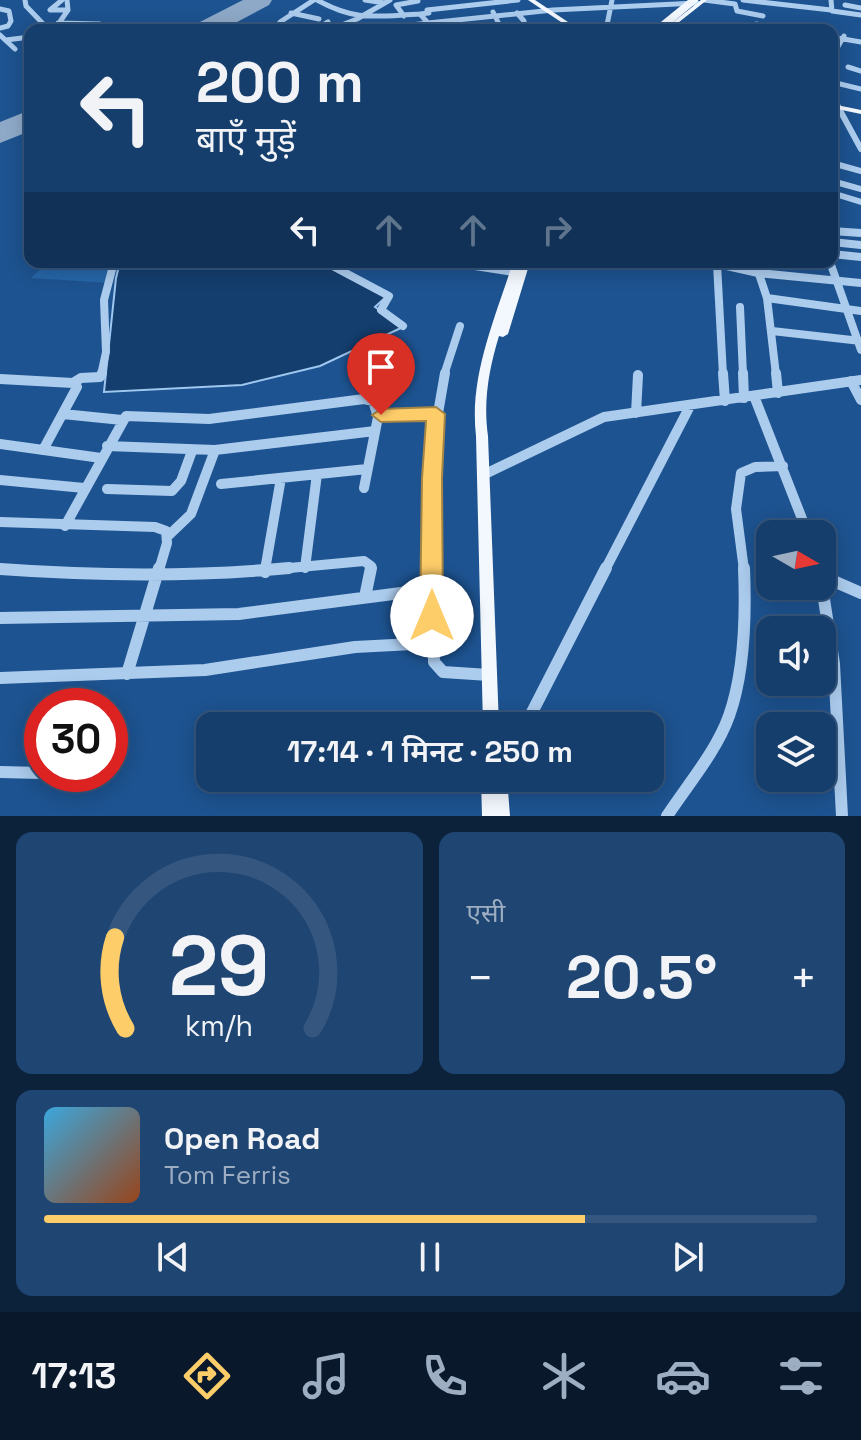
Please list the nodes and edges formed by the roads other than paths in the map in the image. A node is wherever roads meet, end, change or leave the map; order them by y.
1 (25, 0) edge
2 (65, 0) edge
3 (316, 0) edge
4 (339, 0) edge
5 (367, 0) edge
6 (418, 0) edge
7 (426, 0) edge
8 (444, 0) edge
9 (468, 0) edge
10 (518, 0) edge
11 (531, 0) edge
12 (538, 0) edge
13 (612, 0) edge
14 (743, 0) edge
15 (831, 0) edge
16 (669, 1) edge
17 (696, 1) edge
18 (388, 2) edge
19 (630, 3) edge
20 (858, 3) edge
21 (483, 4) junction
22 (473, 5) junction
23 (327, 6) junction
24 (844, 6) edge
25 (451, 7) junction
26 (609, 7) junction
27 (5, 8) edge
28 (31, 9) junction
29 (831, 9) junction
30 (68, 10) junction
31 (427, 10) junction
32 (550, 10) junction
33 (291, 13) junction
34 (517, 13) junction
35 (420, 14) junction
36 (496, 15) junction
37 (861, 15) edge
38 (404, 16) junction
39 (361, 17) junction
40 (319, 19) dead end
41 (667, 19) junction
42 (677, 21) junction
43 (328, 22) dead end
44 (58, 23) joint
45 (428, 23) junction
46 (44, 24) edge
47 (100, 24) dead end
48 (284, 24) edge
49 (324, 24) edge
50 (344, 24) edge
51 (424, 24) edge
52 (500, 24) edge
53 (524, 24) edge
54 (569, 24) edge
55 (573, 24) edge
56 (607, 24) edge
57 (662, 24) edge
58 (665, 24) edge
59 (673, 24) edge
60 (756, 24) edge
61 (0, 28) edge
62 (847, 33) dead end
63 (0, 35) edge
64 (24, 38) edge
65 (838, 38) edge
66 (841, 39) junction
67 (6, 40) junction
68 (861, 42) edge
69 (838, 45) edge
70 (15, 49) dead end
71 (848, 67) dead end
72 (861, 67) edge
73 (838, 81) edge
74 (861, 86) edge
75 (838, 106) edge
76 (861, 110) edge
77 (838, 112) edge
78 (861, 149) edge
79 (838, 165) edge
80 (861, 171) edge
81 (838, 183) edge
82 (861, 189) edge
83 (838, 195) edge
84 (861, 202) edge
85 (838, 231) edge
86 (861, 233) edge
87 (838, 243) edge
88 (861, 245) edge
89 (838, 255) edge
90 (861, 257) edge
91 (112, 268) edge
92 (336, 268) edge
93 (515, 268) edge
94 (524, 268) edge
95 (713, 268) edge
96 (736, 268) edge
97 (757, 268) edge
98 (833, 268) edge
99 (758, 273) junction
100 (838, 281) junction
101 (861, 283) edge
102 (767, 298) junction
103 (740, 307) dead end
104 (847, 309) junction
105 (861, 311) edge
106 (403, 326) dead end
107 (460, 326) dead end
108 (772, 331) junction
109 (860, 343) edge
110 (638, 375) dead end
111 (0, 379) edge
112 (856, 380) edge
113 (73, 383) junction
114 (778, 393) junction
115 (749, 397) junction
116 (861, 400) edge
117 (725, 401) junction
118 (690, 406) junction
119 (636, 413) junction
120 (63, 414) junction
121 (436, 414) junction
122 (378, 417) junction
123 (122, 420) junction
124 (375, 431) junction
125 (482, 436) junction
126 (0, 444) edge
127 (107, 446) junction
128 (43, 450) junction
129 (215, 450) junction
130 (192, 451) junction
131 (101, 458) junction
132 (783, 466) junction
133 (367, 469) junction
134 (317, 474) junction
135 (483, 475) junction
136 (281, 478) junction
137 (0, 480) edge
138 (221, 484) dead end
139 (84, 488) junction
140 (364, 488) dead end
141 (107, 489) dead end
142 (803, 520) edge
143 (0, 522) edge
144 (65, 526) junction
145 (168, 536) junction
146 (305, 568) junction
147 (0, 569) edge
148 (265, 572) junction
149 (158, 573) junction
150 (836, 582) edge
151 (432, 589) junction
152 (861, 593) edge
153 (365, 597) junction
154 (824, 600) edge
155 (0, 618) edge
156 (143, 618) junction
157 (432, 643) junction
158 (127, 674) junction
159 (489, 675) junction
160 (0, 678) edge
161 (490, 712) edge
162 (532, 712) edge
163 (0, 772) edge
164 (24, 773) edge
165 (495, 792) edge
166 (499, 792) edge
167 (490, 816) edge
168 (502, 816) edge
169 (667, 816) edge
170 (842, 816) edge

1 - 28 street
2 - 30 street
2 - 30 street
3 - 23 street
3 - 33 street
4 - 23 street
5 - 18 street
6 - 7 street
6 - 31 street
6 - 38 street
8 - 25 street
9 - 22 street
10 - 21 street
11 - 32 main road
12 - 32 main road
13 - 26 street
14 - 29 street
15 - 29 street
16 - 17 street
16 - 19 street
17 - 41 main road
17 - 42 main road
17 - 58 main road, bridge
17 - 60 street
18 - 39 street
19 - 26 street
20 - 24 street
21 - 22 street
21 - 36 street
22 - 25 street
23 - 39 street
24 - 29 street
24 - 37 street
25 - 31 street
26 - 32 street
26 - 56 street
27 - 28 street
27 - 61 street
28 - 46 street
30 - 44 street
31 - 35 street
32 - 34 street
32 - 54 main road
32 - 55 main road
33 - 40 street
33 - 48 street
34 - 36 street
34 - 53 street
35 - 38 street
35 - 45 street
36 - 45 street
36 - 52 street
38 - 39 street
39 - 50 street
41 - 42 main road
41 - 57 main road
42 - 59 main road
43 - 49 street
44 - 47 street
45 - 51 street
62 - 66 street
63 - 67 street
64 - 67 street
65 - 66 street
66 - 68 street
66 - 69 street
67 - 70 street
71 - 72 street
73 - 74 street
75 - 76 main road
77 - 78 street
79 - 80 street
81 - 82 street
83 - 84 street
85 - 86 street
87 - 88 street
89 - 90 street
91 - 113 street
92 - 106 street
93 - 125 main road
94 - 125 main road
95 - 117 street
96 - 99 street
97 - 99 street
98 - 100 street
99 - 100 street
99 - 102 street
100 - 101 street
100 - 104 street
102 - 104 street
102 - 108 street
103 - 115 street
104 - 105 street
104 - 109 street
107 - 121 street
108 - 109 street
108 - 114 street
110 - 119 street
111 - 113 street
112 - 114 street
112 - 116 street
113 - 120 street
114 - 115 street
115 - 117 street
115 - 132 street
117 - 118 street
118 - 119 street
118 - 162 street
119 - 135 street
120 - 123 street
120 - 128 street
121 - 122 street
121 - 151 street
122 - 123 street
122 - 124 street
123 - 127 street
124 - 129 street
124 - 133 street
125 - 135 main road
126 - 128 street
127 - 130 street
127 - 131 street
128 - 131 street
129 - 130 street
129 - 145 street
130 - 141 street
131 - 139 street
132 - 142 street
132 - 169 street
133 - 134 street
133 - 140 street
134 - 136 street
134 - 146 street
135 - 159 main road
136 - 138 street
136 - 148 street
137 - 139 street
139 - 144 street
143 - 144 street
144 - 145 street
145 - 149 street
146 - 148 street
146 - 153 street
147 - 149 street
148 - 149 street
149 - 156 street
150 - 152 street
151 - 153 street
151 - 157 street
153 - 156 street
154 - 170 street
155 - 156 street
156 - 158 street
157 - 158 street
157 - 159 street
158 - 160 street
159 - 161 main road
163 - 164 street
165 - 167 main road
166 - 168 main road

